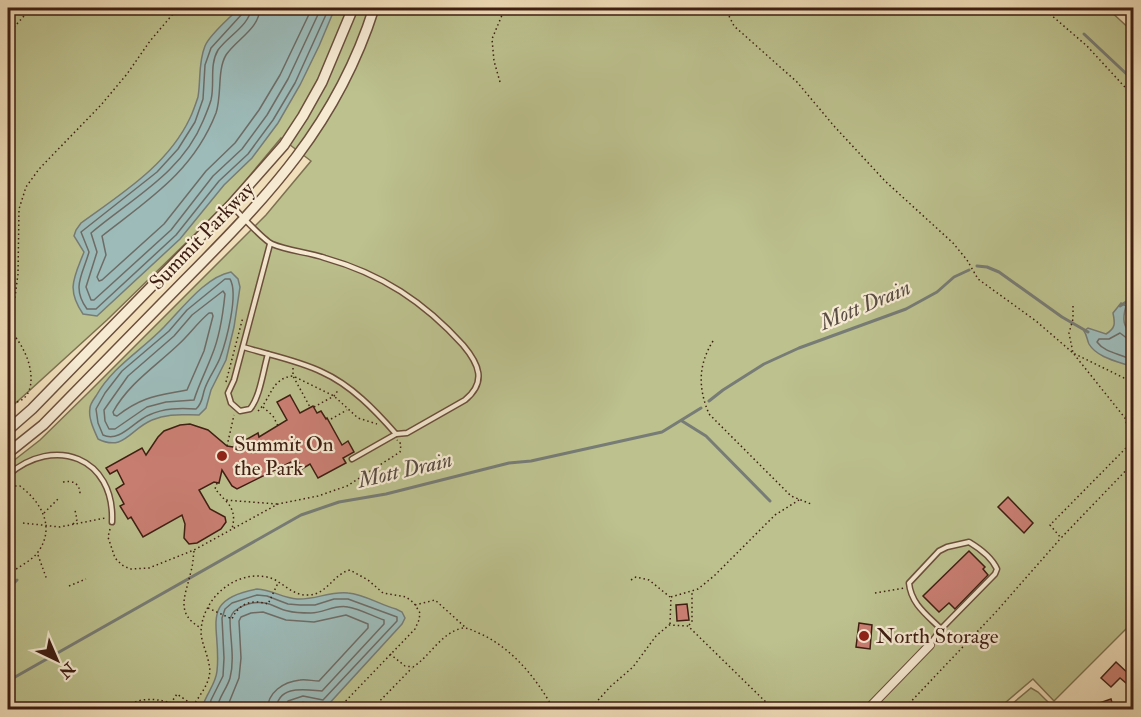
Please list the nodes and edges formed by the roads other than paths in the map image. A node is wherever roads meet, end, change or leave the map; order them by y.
1 (353, 8) edge
2 (374, 8) edge
3 (231, 206) junction
4 (245, 219) junction
5 (270, 243) junction
6 (243, 346) junction
7 (268, 354) junction
8 (8, 430) edge
9 (394, 435) junction
10 (8, 453) edge
11 (352, 459) dead end
12 (8, 475) edge
13 (112, 519) road end
14 (940, 629) junction
15 (930, 645) joint
16 (867, 710) edge

1 - 3 street, Summit Parkway
2 - 4 street, Summit Parkway
3 - 4 lane
3 - 8 street, Summit Parkway
4 - 5 lane
4 - 10 street, Summit Parkway
5 - 6 lane
5 - 9 lane
6 - 7 lane
6 - 7 lane
7 - 9 lane
9 - 11 lane
12 - 13 lane
14 - 14 lane
14 - 15 lane
15 - 16 street

